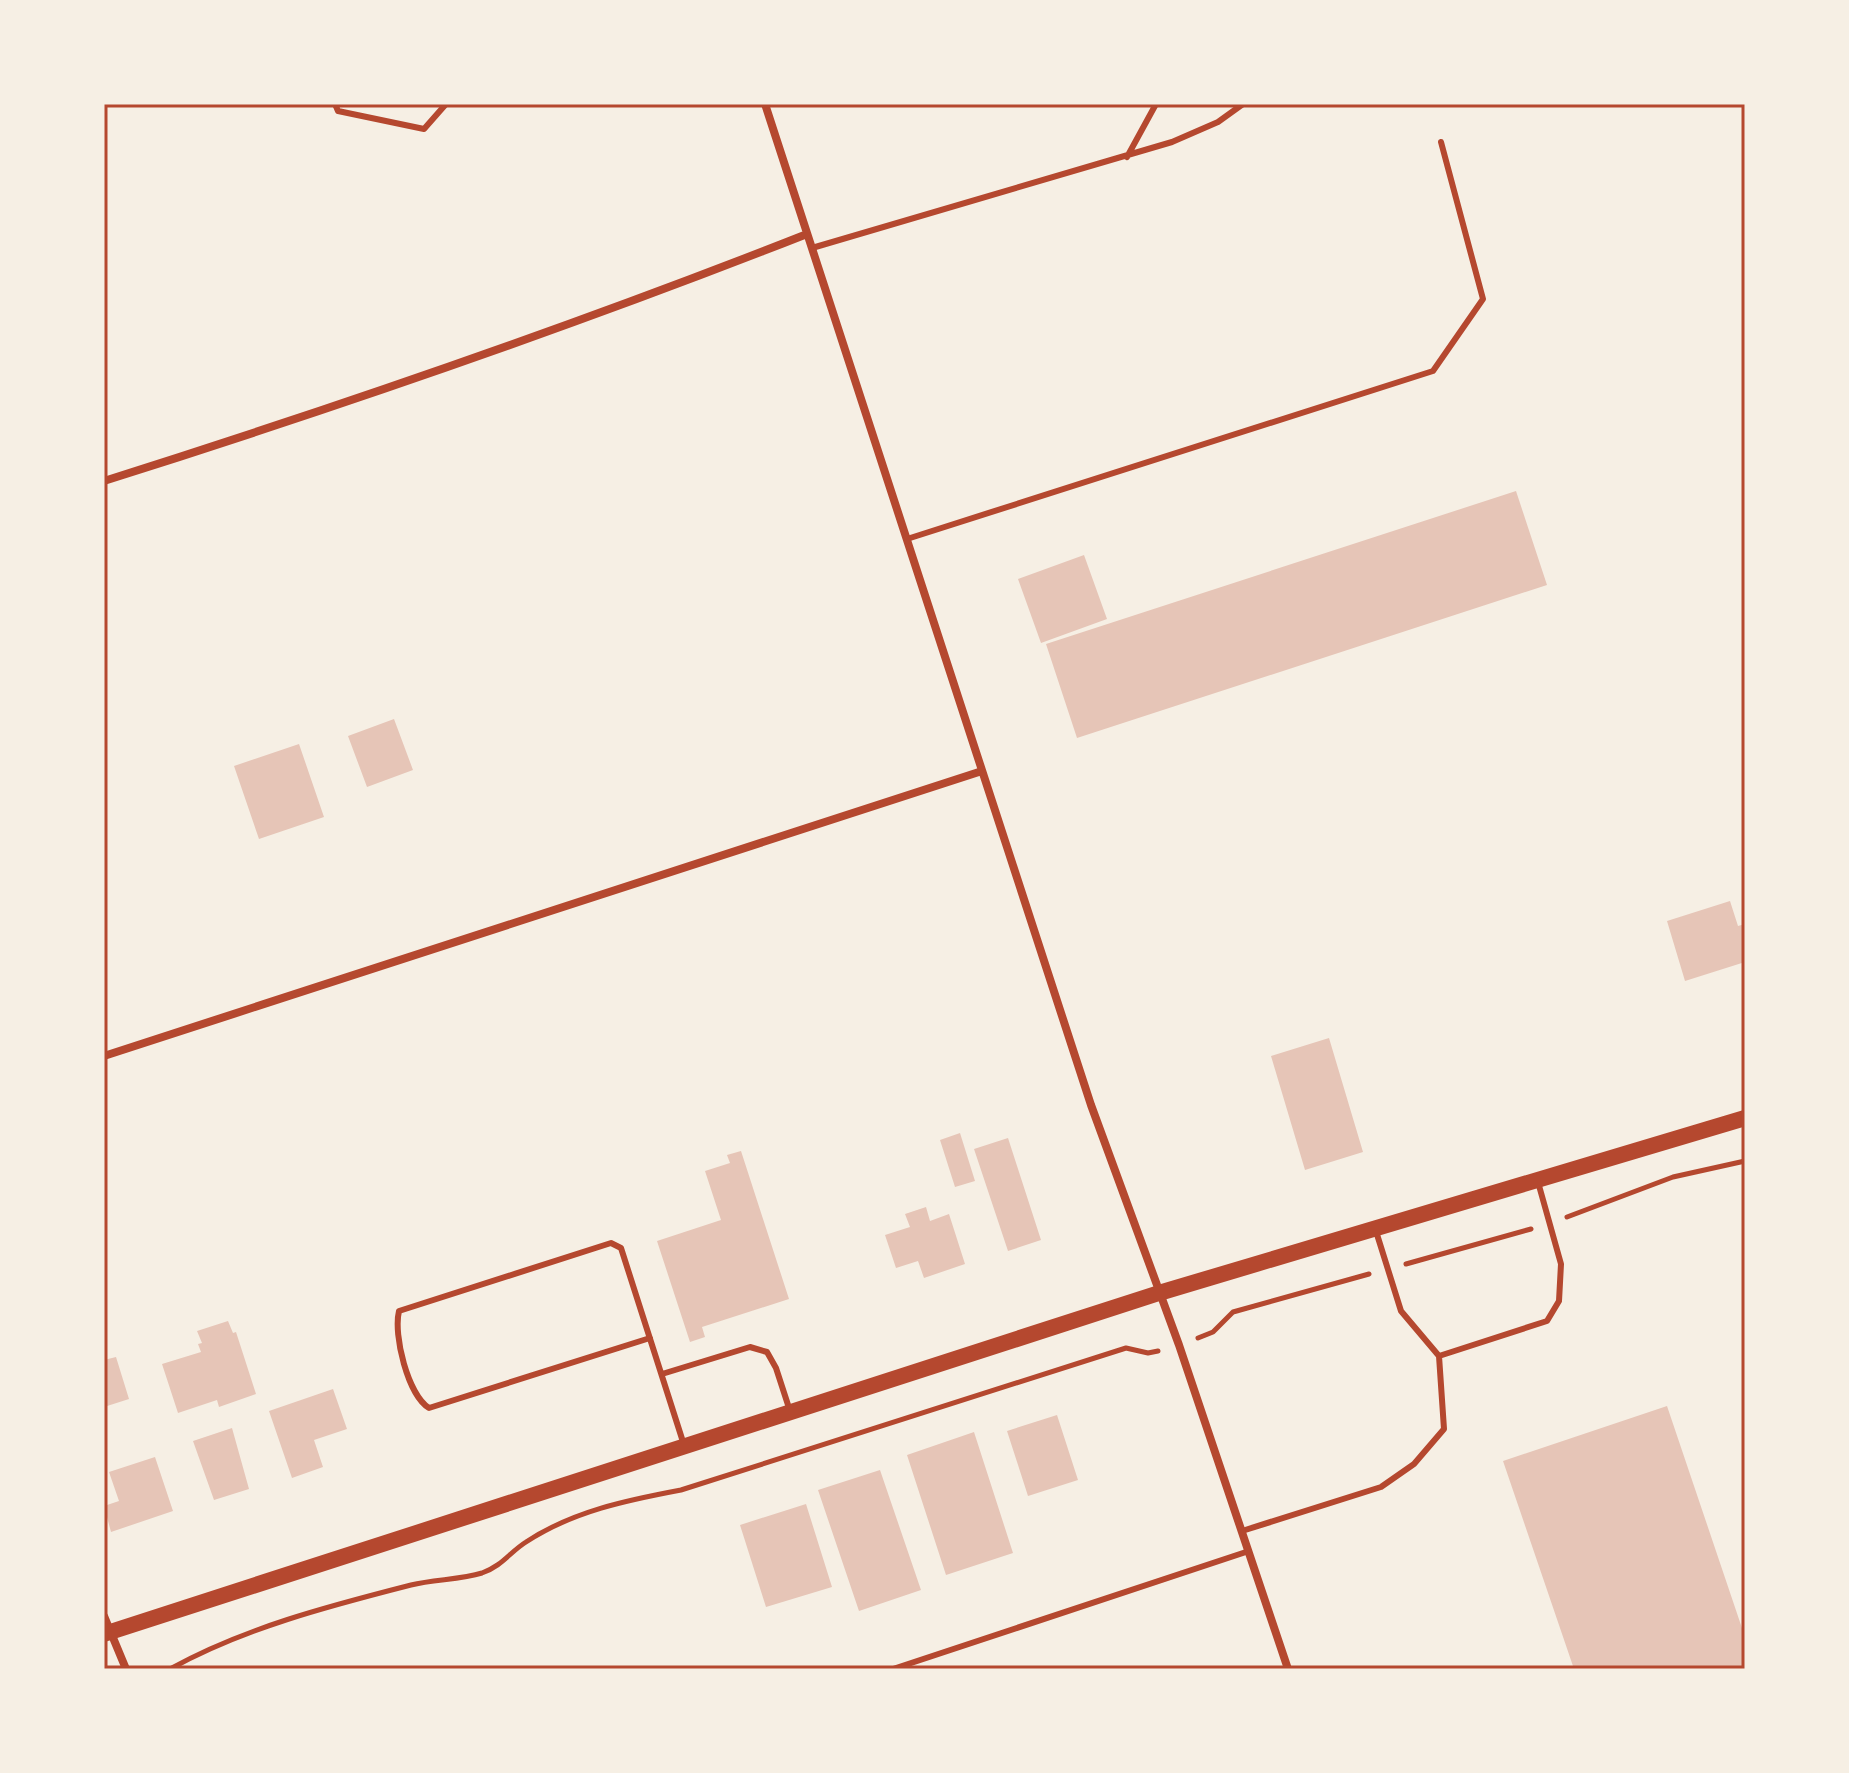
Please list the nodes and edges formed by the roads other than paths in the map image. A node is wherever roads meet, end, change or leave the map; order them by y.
1 (335, 104) edge
2 (446, 104) edge
3 (765, 104) edge
4 (1156, 104) edge
5 (1243, 104) edge
6 (1441, 142) dead end
7 (1127, 157) junction
8 (807, 234) junction
9 (812, 248) junction
10 (104, 481) edge
11 (907, 539) junction
12 (982, 771) junction
13 (104, 1056) edge
14 (1745, 1118) edge
15 (1537, 1180) junction
16 (1375, 1228) junction
17 (1159, 1293) junction
18 (650, 1338) junction
19 (1439, 1356) junction
20 (662, 1374) junction
21 (790, 1411) junction
22 (684, 1445) junction
23 (1242, 1531) junction
24 (1249, 1551) junction
25 (106, 1627) edge
26 (126, 1669) edge
27 (893, 1669) edge
28 (1288, 1669) edge

1 - 2 lane
3 - 8 street
4 - 7 lane
5 - 7 lane
6 - 11 lane
7 - 9 lane
8 - 9 street
8 - 10 street
9 - 11 street
11 - 12 street
12 - 13 street
12 - 17 street
14 - 15 main road
15 - 16 main road
15 - 19 lane
16 - 17 main road
16 - 19 lane
17 - 21 main road
17 - 23 street
18 - 18 lane
18 - 20 lane
19 - 23 lane
20 - 21 lane
20 - 22 lane
21 - 22 main road
22 - 25 main road
23 - 24 street
24 - 27 lane
24 - 28 street
25 - 26 street

